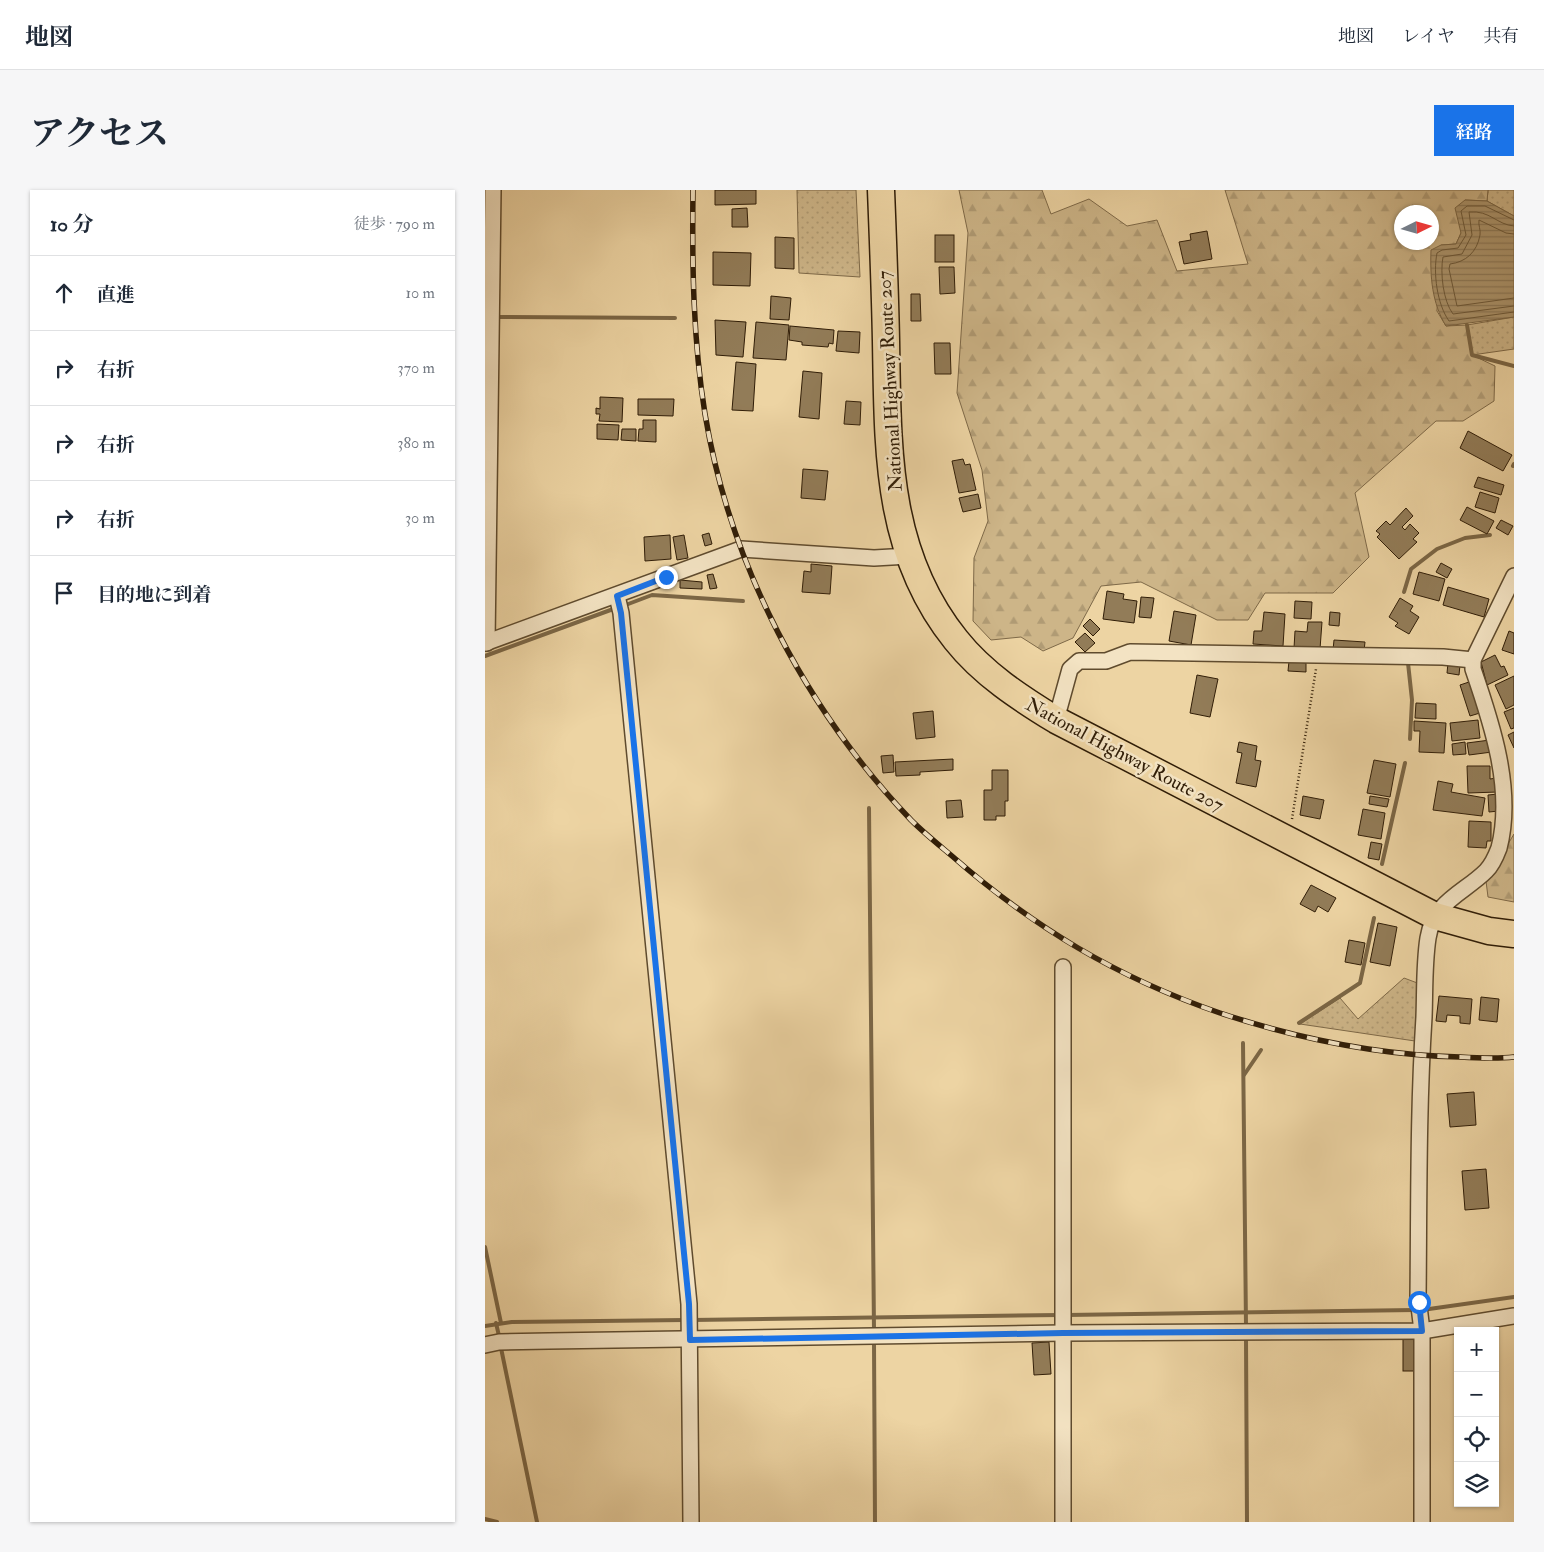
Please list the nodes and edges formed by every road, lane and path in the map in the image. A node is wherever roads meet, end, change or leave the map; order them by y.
1 (493, 190) edge
2 (881, 190) edge
3 (909, 556) junction
4 (1514, 576) edge
5 (619, 603) junction
6 (486, 643) edge
7 (1318, 655) junction
8 (1473, 660) junction
9 (1056, 720) junction
10 (1292, 819) dead end
11 (1435, 916) junction
12 (1514, 934) edge
13 (1063, 967) dead end
14 (1514, 1316) edge
15 (1420, 1317) junction
16 (1063, 1321) junction
17 (689, 1327) junction
18 (485, 1345) edge
19 (691, 1522) edge
20 (1063, 1522) edge
21 (1422, 1522) edge

1 - 6 street
2 - 3 highway, National Highway Route 207
3 - 5 street
3 - 9 highway, National Highway Route 207
4 - 8 street
5 - 6 street
5 - 17 street
7 - 8 street
7 - 9 street
7 - 10 path
8 - 11 street
9 - 11 highway, National Highway Route 207
11 - 12 highway, National Highway Route 207
11 - 15 street
13 - 16 street
14 - 15 street
15 - 16 street
15 - 21 street
16 - 17 street
16 - 20 street
17 - 18 street
17 - 19 street

